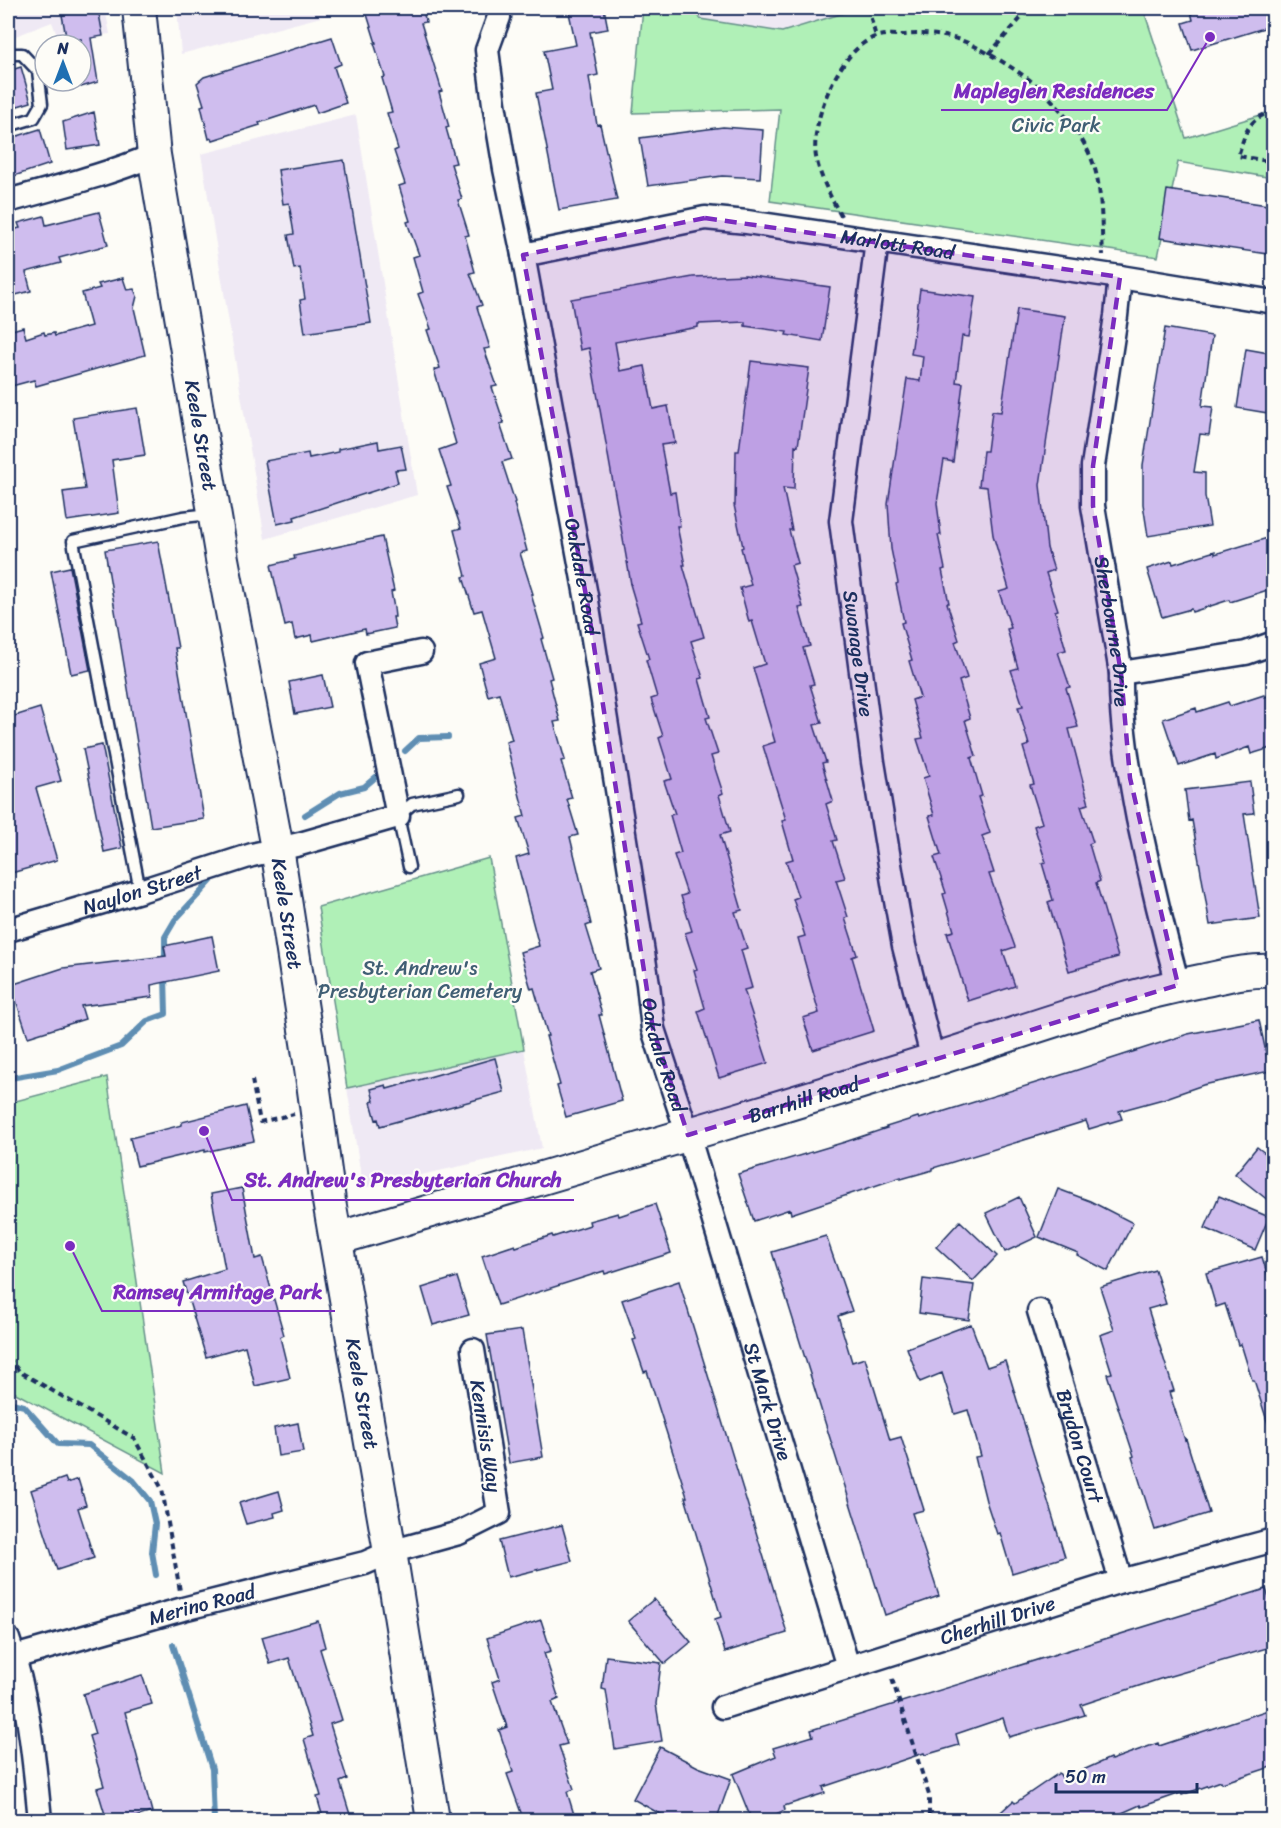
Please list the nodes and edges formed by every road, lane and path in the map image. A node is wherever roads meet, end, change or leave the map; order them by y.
1 (139, 8) edge
2 (868, 8) edge
3 (1030, 8) edge
4 (499, 17) dead end
5 (876, 36) junction
6 (8, 54) edge
7 (989, 54) junction
8 (1274, 111) edge
9 (8, 126) edge
10 (154, 155) junction
11 (1274, 162) edge
12 (8, 201) edge
13 (845, 237) junction
14 (877, 241) junction
15 (523, 255) junction
16 (1110, 275) junction
17 (1274, 302) edge
18 (215, 513) junction
19 (1274, 643) edge
20 (421, 652) dead end
21 (1121, 673) junction
22 (459, 794) dead end
23 (399, 816) junction
24 (277, 848) junction
25 (409, 867) dead end
26 (140, 891) junction
27 (8, 930) edge
28 (1274, 970) edge
29 (1178, 985) junction
30 (933, 1060) junction
31 (252, 1080) dead end
32 (294, 1114) dead end
33 (688, 1135) junction
34 (336, 1239) junction
35 (1039, 1311) dead end
36 (473, 1350) dead end
37 (8, 1358) edge
38 (1274, 1540) edge
39 (390, 1552) junction
40 (1121, 1581) junction
41 (183, 1609) junction
42 (11, 1648) edge
43 (848, 1667) junction
44 (892, 1679) dead end
45 (723, 1707) dead end
46 (40, 1821) edge
47 (434, 1821) edge
48 (929, 1821) edge

1 - 10 main road, Keele Street
2 - 5 path
3 - 7 path
4 - 15 street, Oakdale Road
5 - 7 path
5 - 13 path
6 - 9 lane
7 - 16 path
8 - 11 path
10 - 12 street
10 - 18 main road, Keele Street
13 - 14 street, Marlott Road
13 - 15 street, Marlott Road
14 - 16 street, Marlott Road
14 - 30 street, Swanage Drive
15 - 33 street, Oakdale Road
16 - 17 street, Marlott Road
16 - 21 street, Sherbourne Drive
18 - 24 main road, Keele Street
18 - 26 lane
19 - 21 street
20 - 23 street
21 - 29 street, Sherbourne Drive
22 - 23 lane
23 - 24 street, Naylon Street
23 - 25 lane
24 - 26 street, Naylon Street
24 - 34 main road, Keele Street
26 - 27 street, Naylon Street
28 - 29 main road, Barrhill Road
29 - 30 main road, Barrhill Road
30 - 33 main road, Barrhill Road
31 - 32 path
33 - 34 main road, Barrhill Road
33 - 43 street, St Mark Drive
34 - 39 main road, Keele Street
35 - 40 street, Brydon Court
36 - 39 street, Kennisis Way
37 - 41 path
38 - 40 street, Cherhill Drive
39 - 41 street, Merino Road
39 - 47 main road, Keele Street
40 - 43 street, Cherhill Drive
41 - 42 street, Merino Road
42 - 46 street
43 - 45 street, Cherhill Drive
44 - 48 path

